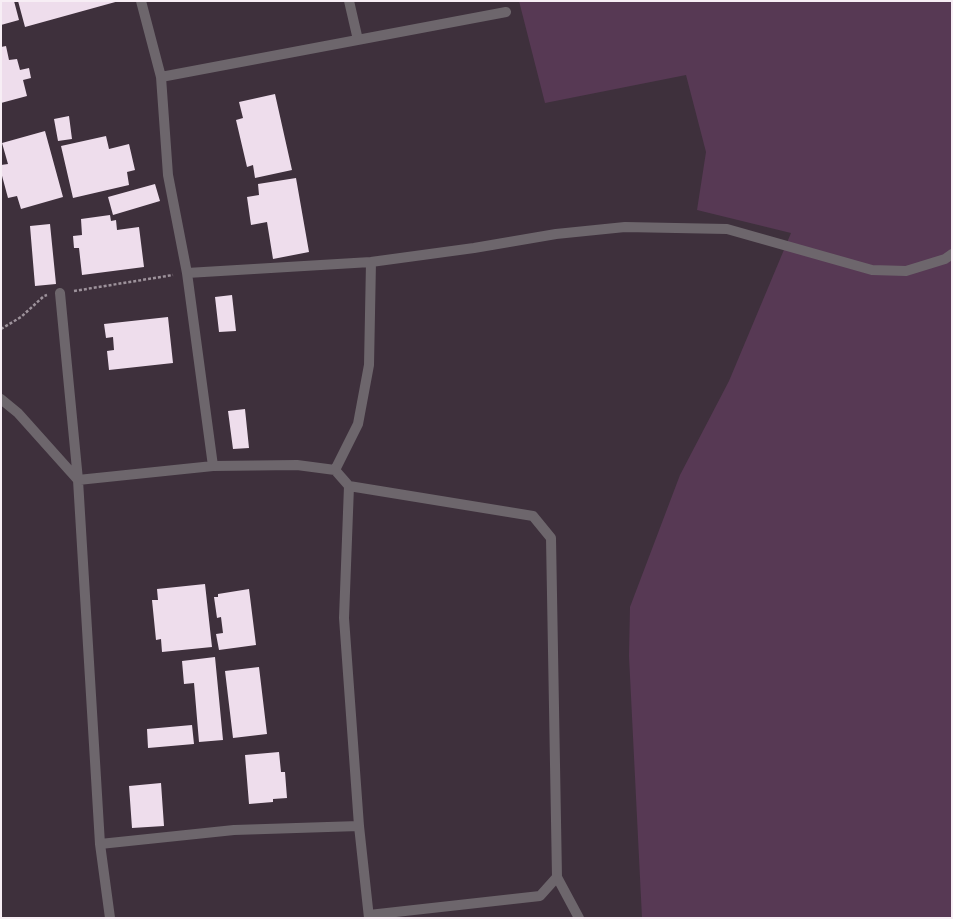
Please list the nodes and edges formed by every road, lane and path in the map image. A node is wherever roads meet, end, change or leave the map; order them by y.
1 (141, 1) edge
2 (349, 1) edge
3 (506, 12) dead end
4 (358, 40) junction
5 (161, 77) junction
6 (952, 254) edge
7 (371, 262) junction
8 (187, 273) junction
9 (60, 293) junction
10 (1, 329) edge
11 (1, 399) edge
12 (212, 466) junction
13 (335, 470) junction
14 (78, 480) junction
15 (349, 486) junction
16 (359, 826) junction
17 (100, 844) junction
18 (557, 877) junction
19 (369, 917) edge
20 (110, 918) edge
21 (579, 918) edge

1 - 5 street
2 - 4 street
3 - 4 street
4 - 5 street
5 - 8 street
6 - 7 street
7 - 8 street
7 - 13 street
8 - 9 path
8 - 12 street
9 - 10 path
9 - 14 street
11 - 14 street
12 - 13 street
12 - 14 street
13 - 15 street
14 - 17 street
15 - 16 street
15 - 18 street
16 - 17 street
16 - 19 street
17 - 20 street
18 - 19 street
18 - 21 street

